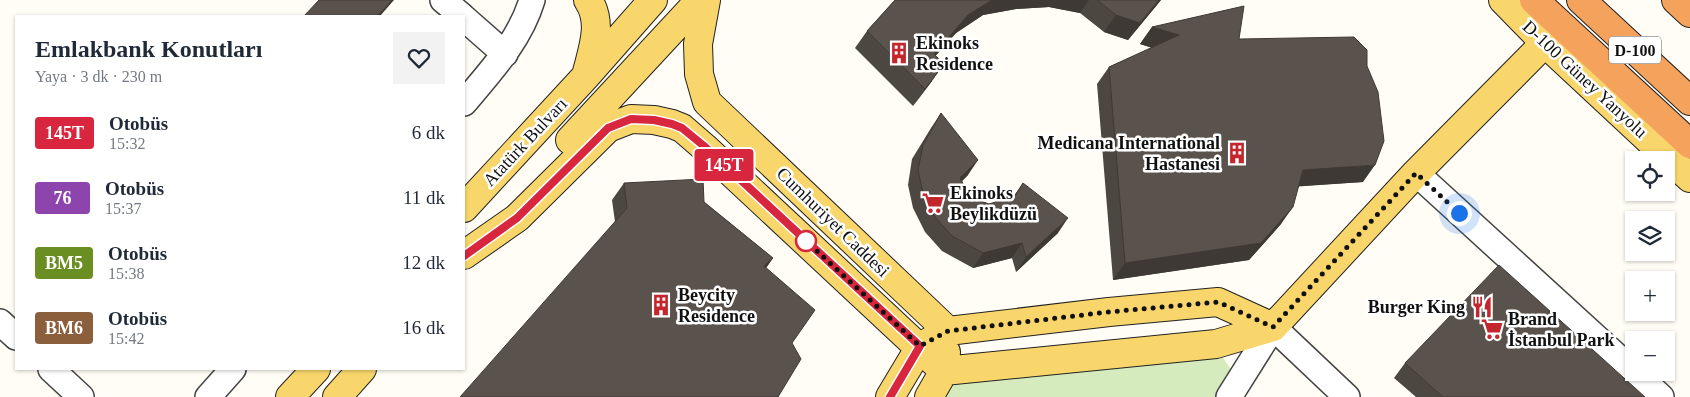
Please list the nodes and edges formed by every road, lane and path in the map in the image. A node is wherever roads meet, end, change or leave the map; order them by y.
1 (443, 0) edge
2 (532, 0) edge
3 (588, 0) edge
4 (653, 0) edge
5 (700, 0) edge
6 (706, 0) edge
7 (1503, 0) edge
8 (1534, 0) edge
9 (1581, 0) edge
10 (1676, 0) edge
11 (1690, 13) edge
12 (461, 15) edge
13 (465, 19) edge
14 (1545, 44) junction
15 (505, 54) junction
16 (586, 76) junction
17 (1690, 101) edge
18 (465, 102) edge
19 (1690, 144) edge
20 (1416, 173) junction
21 (1690, 178) edge
22 (465, 207) edge
23 (465, 254) edge
24 (465, 254) edge
25 (0, 322) edge
26 (1273, 327) junction
27 (948, 331) junction
28 (15, 336) edge
29 (920, 346) junction
30 (1625, 364) edge
31 (52, 370) edge
32 (232, 370) edge
33 (315, 370) edge
34 (361, 370) edge
35 (944, 371) junction
36 (1644, 381) edge
37 (81, 397) edge
38 (208, 397) edge
39 (290, 397) edge
40 (337, 397) edge
41 (890, 397) edge
42 (930, 397) edge
43 (1229, 397) edge
44 (1348, 397) edge
45 (1661, 397) edge

1 - 12 street
2 - 15 street
3 - 16 main road
4 - 16 main road, Atatürk Bulvarı
5 - 23 main road
6 - 27 main road, Cumhuriyet Caddesi
7 - 14 main road, D-100 Güney Yanyolu
8 - 19 highway
9 - 17 highway, D-100
10 - 11 highway
13 - 15 street
14 - 20 main road
14 - 21 main road, D-100 Güney Yanyolu
15 - 18 street
16 - 22 main road, Atatürk Bulvarı
20 - 26 main road
20 - 30 street
24 - 29 main road, Cumhuriyet Caddesi
25 - 28 street
26 - 27 main road
26 - 35 main road
26 - 43 street
26 - 44 street
27 - 29 main road
27 - 35 main road
29 - 35 main road, Cumhuriyet Caddesi
29 - 41 main road
31 - 37 street
32 - 38 street
33 - 39 main road
34 - 40 main road
35 - 42 main road
36 - 45 street

